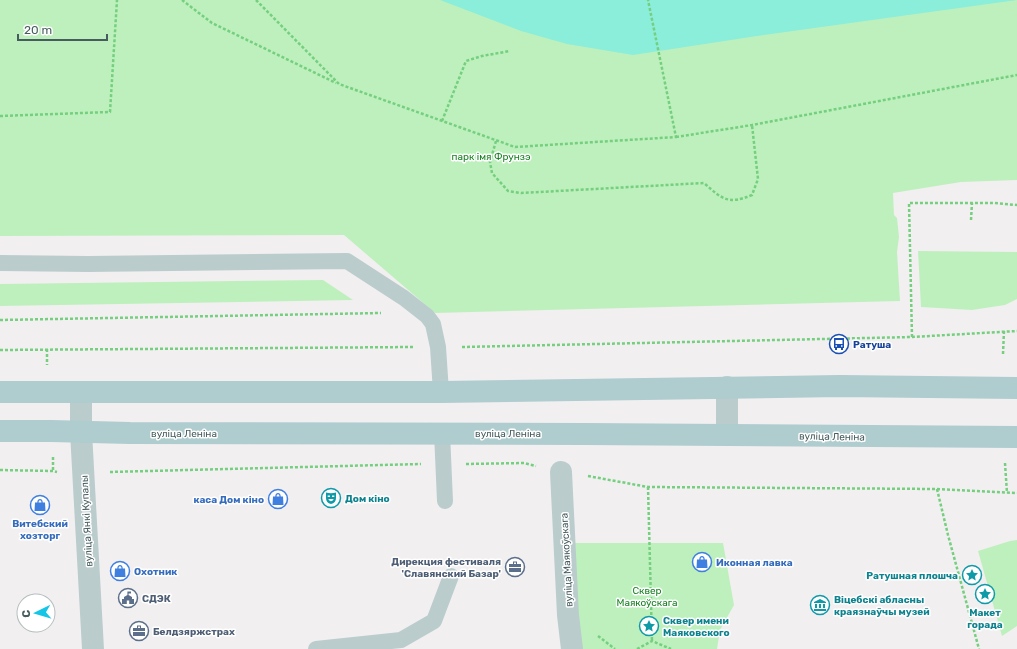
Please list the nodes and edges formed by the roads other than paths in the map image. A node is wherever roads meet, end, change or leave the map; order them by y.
1 (0, 263) edge
2 (727, 387) junction
3 (1017, 388) edge
4 (0, 392) edge
5 (81, 392) junction
6 (441, 392) junction
7 (0, 431) edge
8 (81, 432) junction
9 (442, 434) junction
10 (727, 435) junction
11 (1017, 437) edge
12 (561, 472) road end
13 (445, 501) dead end
14 (451, 576) dead end
15 (93, 649) edge
16 (316, 649) edge
17 (572, 649) edge

1 - 6 lane
2 - 3 main road
2 - 6 main road
2 - 10 street
4 - 5 main road
5 - 6 main road
5 - 8 street, вуліца Янкі Купалы
7 - 8 main road, вуліца Леніна
8 - 9 main road, вуліца Леніна
8 - 15 street, вуліца Янкі Купалы
9 - 10 main road, вуліца Леніна
9 - 13 lane
10 - 11 main road, вуліца Леніна
12 - 17 street, вуліца Маякоўскага
14 - 16 lane

